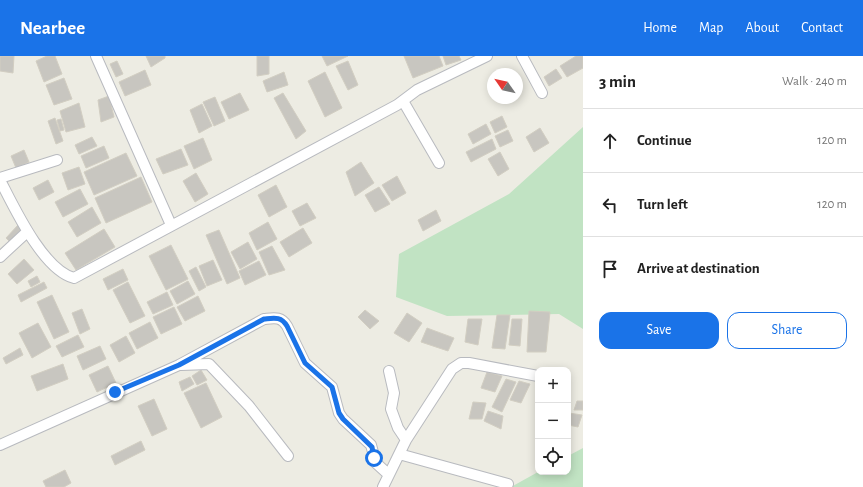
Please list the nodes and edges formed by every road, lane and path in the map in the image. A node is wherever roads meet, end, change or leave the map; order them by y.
1 (96, 56) edge
2 (487, 56) edge
3 (522, 56) edge
4 (542, 92) dead end
5 (403, 101) junction
6 (58, 160) dead end
7 (439, 163) dead end
8 (0, 179) edge
9 (171, 225) junction
10 (27, 232) junction
11 (0, 257) edge
12 (179, 365) junction
13 (389, 371) dead end
14 (535, 375) edge
15 (406, 440) junction
16 (0, 445) edge
17 (399, 454) junction
18 (288, 456) dead end
19 (388, 474) junction
20 (508, 484) dead end
21 (383, 487) edge

1 - 9 street
2 - 5 street
3 - 4 street
5 - 7 street
5 - 9 street
6 - 8 street
8 - 10 street
9 - 10 street
10 - 11 street
12 - 16 street
12 - 18 street
12 - 19 street
13 - 15 street
14 - 15 street
15 - 17 street
17 - 19 street
17 - 20 street
19 - 21 street

